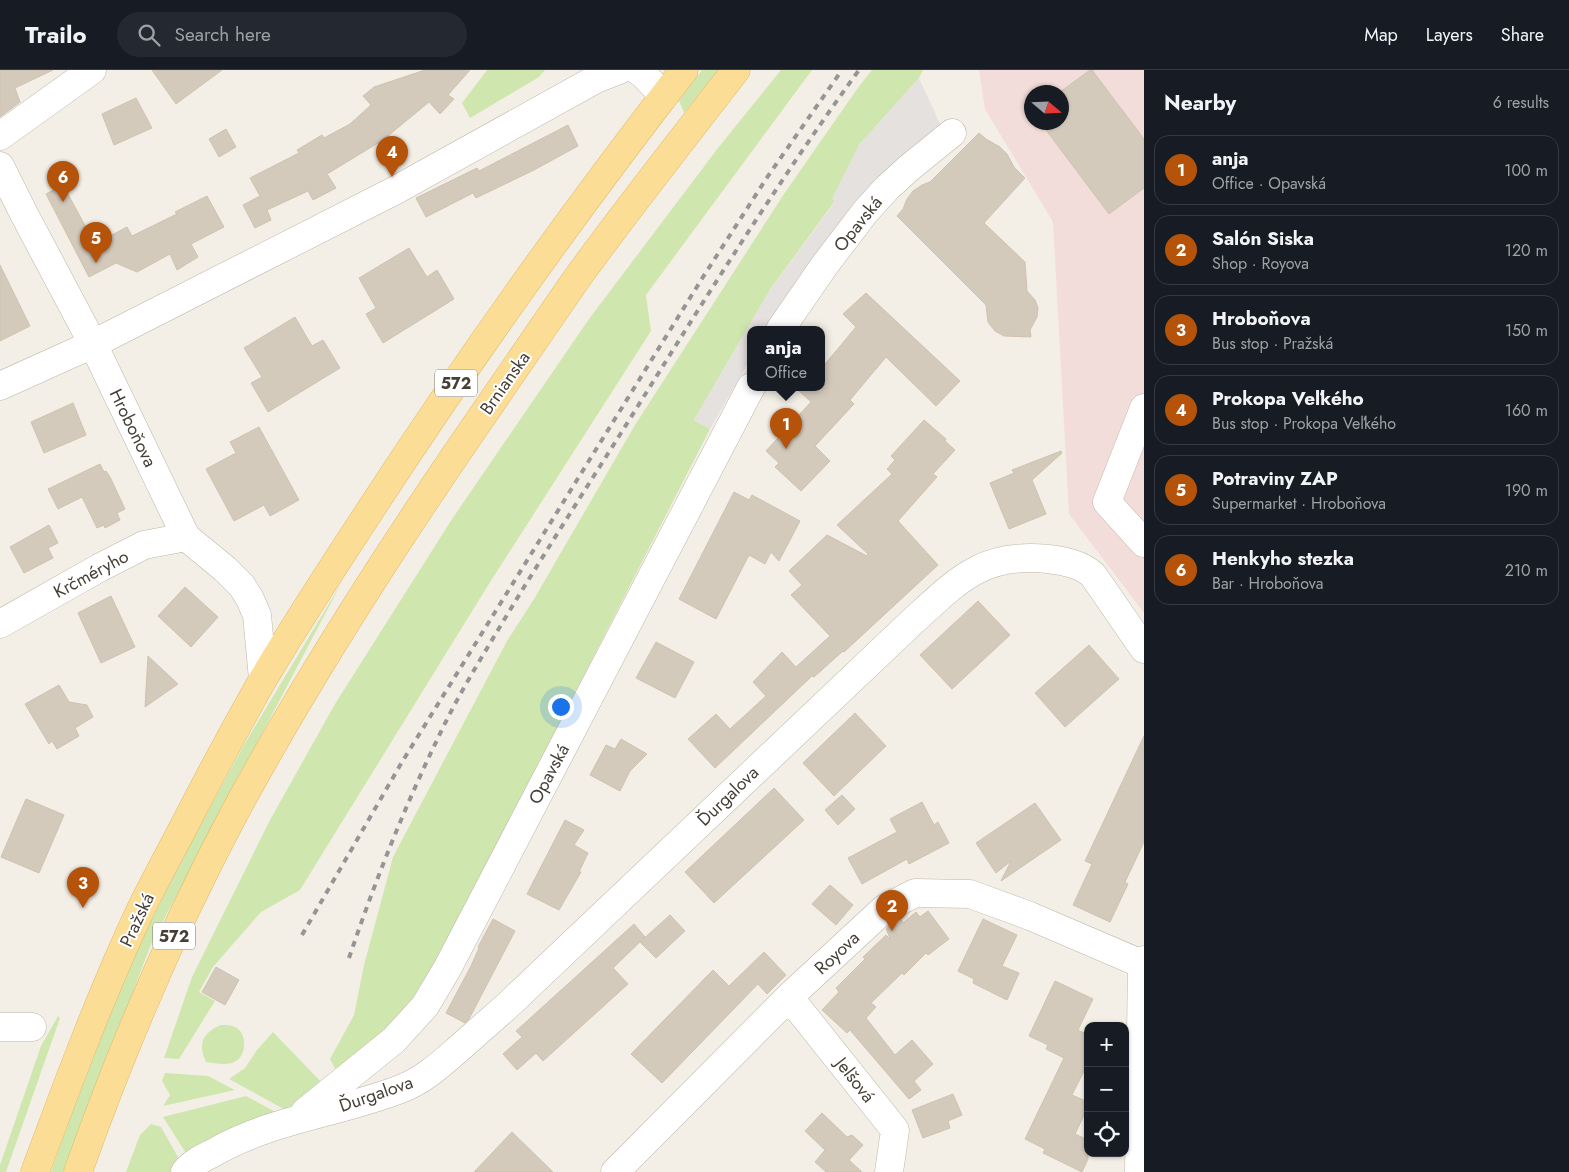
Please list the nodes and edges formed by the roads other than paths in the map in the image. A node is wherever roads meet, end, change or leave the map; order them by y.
1 (92, 70) edge
2 (637, 70) edge
3 (684, 70) edge
4 (736, 70) edge
5 (604, 73) edge
6 (664, 96) junction
7 (952, 133) dead end
8 (0, 136) edge
9 (677, 146) junction
10 (0, 166) edge
11 (783, 326) edge
12 (93, 344) junction
13 (0, 386) edge
14 (749, 391) edge
15 (1144, 408) edge
16 (186, 537) junction
17 (1144, 543) edge
18 (0, 624) edge
19 (1144, 649) edge
20 (263, 679) junction
21 (1143, 962) edge
22 (790, 997) junction
23 (0, 1027) edge
24 (32, 1027) dead end
25 (296, 1119) junction
26 (35, 1172) edge
27 (78, 1172) edge
28 (185, 1172) edge
29 (615, 1172) edge
30 (889, 1172) edge
31 (1139, 1172) edge

1 - 8 street
2 - 6 street
3 - 6 main road, 572
4 - 9 main road, Brnianska / 572
5 - 12 street
6 - 9 main road
6 - 20 main road, 572
7 - 11 street, Opavská
9 - 27 main road, Brnianska / 572
10 - 12 street, Hroboňova
12 - 13 street
12 - 16 street, Hroboňova
14 - 25 street, Opavská
15 - 17 street
16 - 18 street, Krčméryho
16 - 20 street, Hroboňova
19 - 25 street, Ďurgalova
20 - 26 main road, Pražská / 572
21 - 22 street, Royova
21 - 31 street
22 - 29 street, Royova
22 - 30 street, Jelšová
23 - 24 street
25 - 28 street

